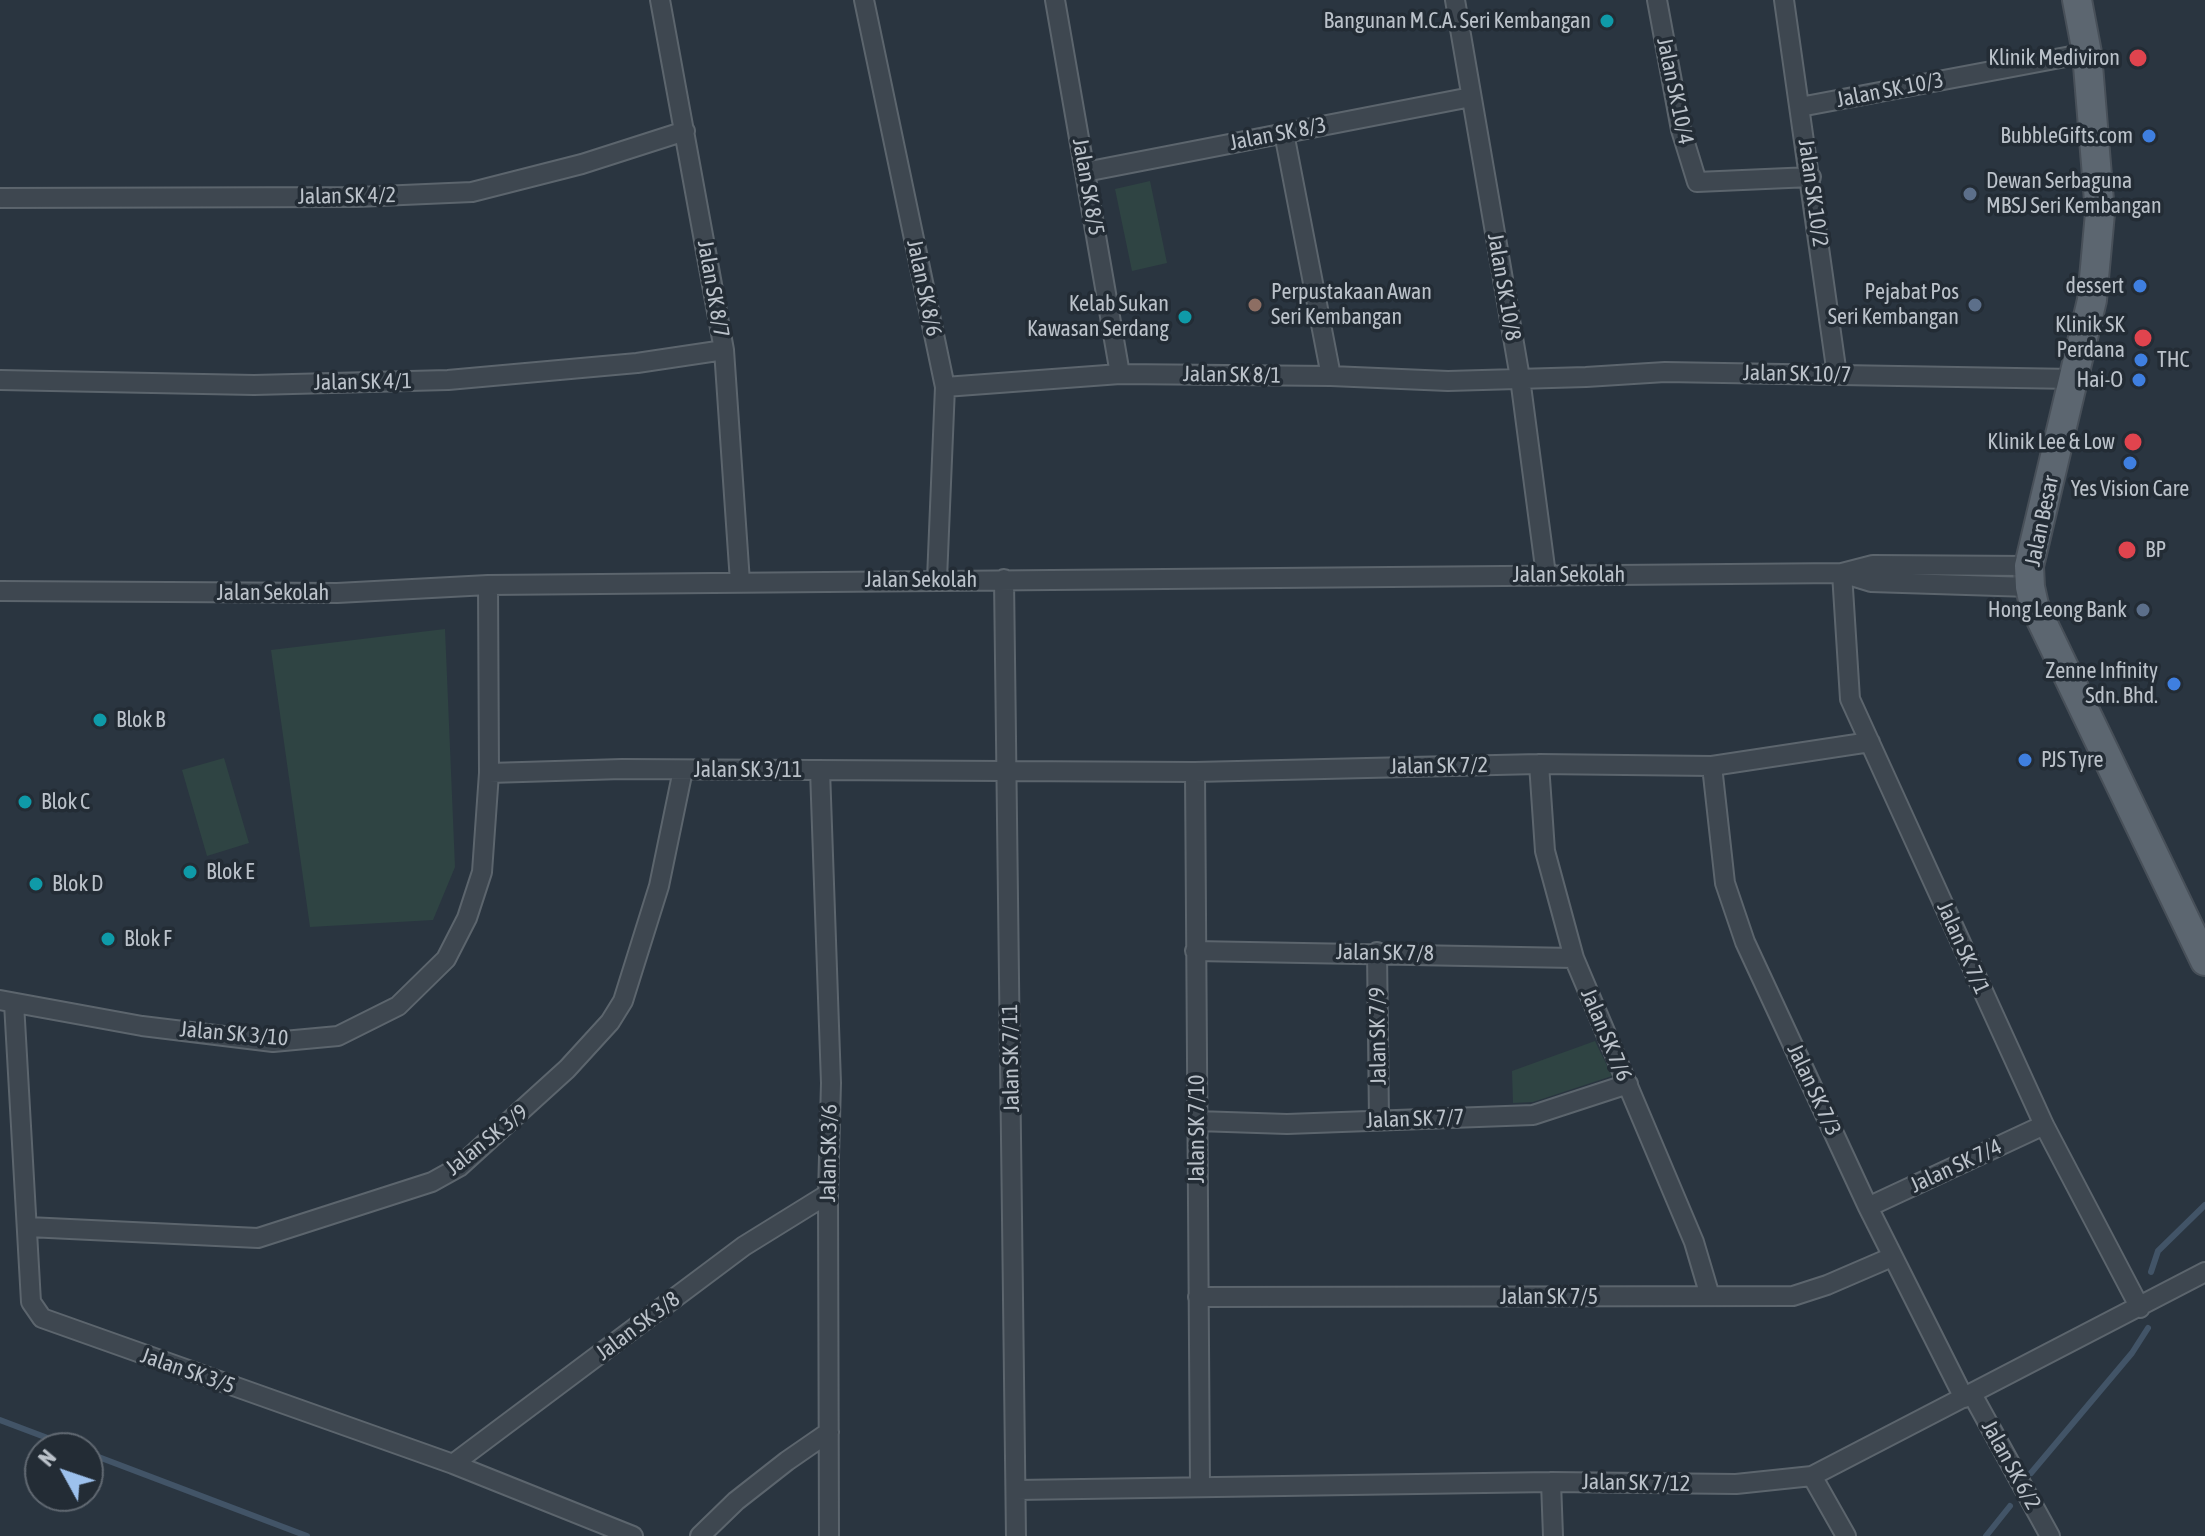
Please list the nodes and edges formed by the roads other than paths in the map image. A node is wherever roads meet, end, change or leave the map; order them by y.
1 (660, 0) edge
2 (864, 0) edge
3 (1055, 0) edge
4 (1455, 0) edge
5 (1657, 0) edge
6 (1784, 0) edge
7 (2077, 0) edge
8 (2087, 53) junction
9 (1471, 97) junction
10 (1800, 107) junction
11 (685, 131) junction
12 (1284, 133) junction
13 (1085, 172) junction
14 (1811, 177) junction
15 (0, 198) edge
16 (724, 350) junction
17 (1120, 374) junction
18 (1837, 375) junction
19 (1331, 376) junction
20 (1520, 378) junction
21 (2074, 379) junction
22 (0, 380) edge
23 (945, 387) junction
24 (1842, 573) junction
25 (1546, 575) junction
26 (2030, 576) junction
27 (937, 579) junction
28 (1004, 579) junction
29 (740, 582) junction
30 (488, 585) junction
31 (0, 591) edge
32 (1870, 742) junction
33 (1539, 764) junction
34 (1712, 766) junction
35 (683, 770) junction
36 (820, 770) junction
37 (1007, 772) junction
38 (1195, 772) junction
39 (489, 773) junction
40 (1195, 951) junction
41 (1377, 952) junction
42 (1574, 958) junction
43 (2205, 961) edge
44 (7, 1001) edge
45 (1628, 1084) junction
46 (1379, 1120) junction
47 (1197, 1121) junction
48 (2044, 1125) junction
49 (828, 1194) junction
50 (1868, 1207) junction
51 (28, 1227) junction
52 (1892, 1257) junction
53 (2205, 1272) edge
54 (1710, 1296) junction
55 (1198, 1297) junction
56 (2140, 1308) junction
57 (1968, 1396) junction
58 (829, 1432) junction
59 (453, 1464) junction
60 (1812, 1476) junction
61 (1551, 1482) junction
62 (1200, 1486) junction
63 (1016, 1490) junction
64 (633, 1536) edge
65 (700, 1536) edge
66 (829, 1536) edge
67 (1016, 1536) edge
68 (1553, 1536) edge
69 (1846, 1536) edge
70 (2050, 1536) edge

1 - 11 street, Jalan SK 8/7
2 - 23 street, Jalan SK 8/6
3 - 13 street, Jalan SK 8/5
4 - 9 street, Jalan SK 10/8
5 - 14 street, Jalan SK 10/4
6 - 10 street
7 - 8 main road, Jalan Besar
8 - 10 street, Jalan SK 10/3
8 - 21 main road, Jalan Besar
9 - 12 street, Jalan SK 8/3
9 - 20 street, Jalan SK 10/8
10 - 14 street, Jalan SK 10/2
11 - 15 street, Jalan SK 4/2
11 - 16 street, Jalan SK 8/7
12 - 13 street, Jalan SK 8/3
12 - 19 street
13 - 17 street, Jalan SK 8/5
14 - 18 street, Jalan SK 10/2
16 - 22 street, Jalan SK 4/1
16 - 29 street, Jalan SK 8/7
17 - 19 street, Jalan SK 8/1
17 - 23 street, Jalan SK 8/1
18 - 20 street, Jalan SK 10/7
18 - 21 street, Jalan SK 10/7
19 - 20 street, Jalan SK 8/1
20 - 25 street, Jalan SK 10/8
21 - 26 main road, Jalan Besar
23 - 27 street, Jalan SK 8/6
24 - 25 street, Jalan Sekolah
24 - 26 street, Jalan Sekolah
24 - 32 street, Jalan SK 7/1
25 - 28 street, Jalan Sekolah
26 - 43 main road, Jalan Besar
27 - 28 street, Jalan Sekolah
27 - 29 street, Jalan Sekolah
28 - 37 street, Jalan SK 7/11
29 - 30 street, Jalan Sekolah
30 - 31 street, Jalan Sekolah
30 - 39 street, Jalan SK 3/10
32 - 34 street, Jalan SK 7/2
32 - 48 street, Jalan SK 7/1
33 - 34 street, Jalan SK 7/2
33 - 38 street, Jalan SK 7/2
33 - 42 street, Jalan SK 7/6
34 - 50 street, Jalan SK 7/3
35 - 36 street, Jalan SK 3/11
35 - 39 street, Jalan SK 3/11
35 - 51 street, Jalan SK 3/9
36 - 37 street, Jalan SK 3/11
36 - 49 street, Jalan SK 3/6
37 - 38 street, Jalan SK 7/2
37 - 63 street, Jalan SK 7/11
38 - 40 street, Jalan SK 7/10
39 - 44 street, Jalan SK 3/10
40 - 41 street, Jalan SK 7/8
40 - 47 street, Jalan SK 7/10
41 - 42 street, Jalan SK 7/8
41 - 46 street, Jalan SK 7/9
42 - 45 street, Jalan SK 7/6
44 - 51 street, Jalan SK 3/5
45 - 46 street, Jalan SK 7/7
45 - 54 street, Jalan SK 7/6
46 - 47 street, Jalan SK 7/7
47 - 55 street, Jalan SK 7/10
48 - 50 street, Jalan SK 7/4
48 - 56 street, Jalan SK 7/1
49 - 58 street, Jalan SK 3/6
49 - 59 street, Jalan SK 3/8
50 - 52 street, Jalan SK 7/3
51 - 59 street, Jalan SK 3/5
52 - 54 street, Jalan SK 7/5
52 - 57 street, Jalan SK 7/3
53 - 56 street, Jalan SK 7/12
54 - 55 street, Jalan SK 7/5
55 - 62 street, Jalan SK 7/10
56 - 57 street, Jalan SK 7/12
57 - 60 street, Jalan SK 7/12
57 - 70 street, Jalan SK 6/2
58 - 65 street
58 - 66 street, Jalan SK 3/6
59 - 64 street, Jalan SK 3/5
60 - 61 street, Jalan SK 7/12
60 - 69 street
61 - 62 street, Jalan SK 7/12
61 - 68 street
62 - 63 street, Jalan SK 7/12
63 - 67 street, Jalan SK 7/11

